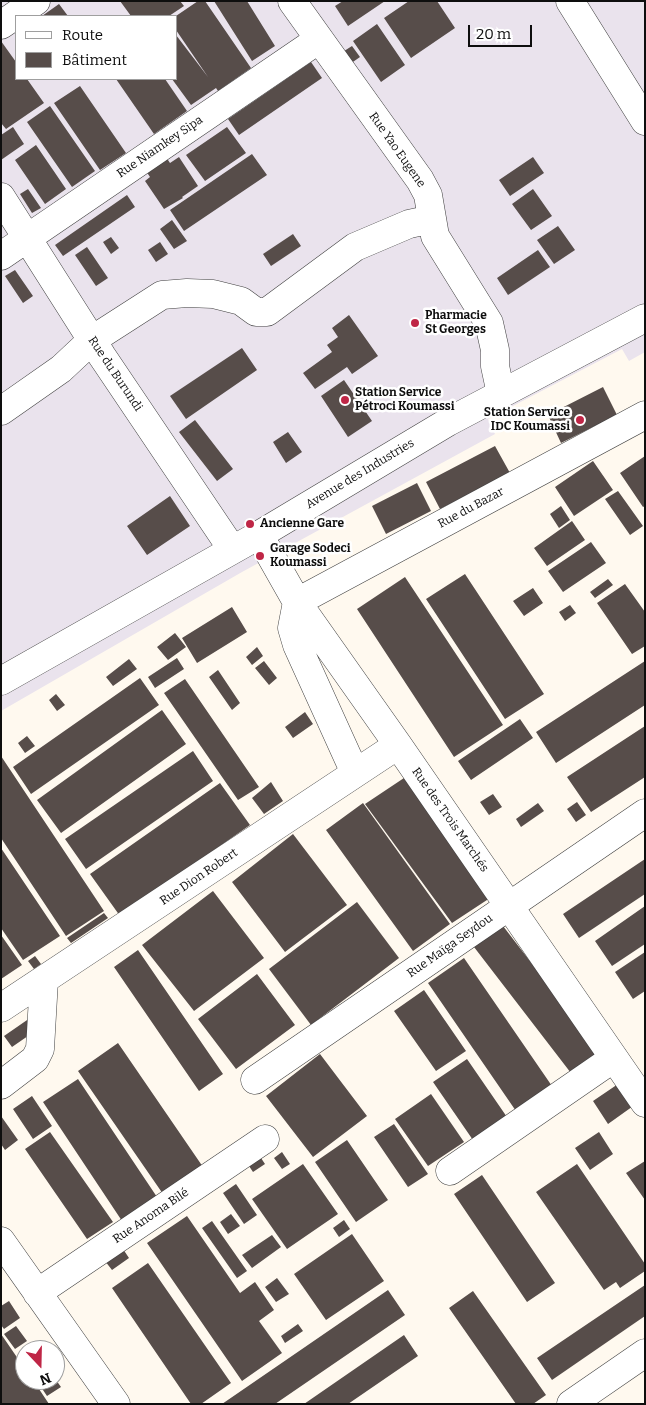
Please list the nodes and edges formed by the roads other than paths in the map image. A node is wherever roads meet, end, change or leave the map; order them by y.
1 (36, 1) edge
2 (292, 1) edge
3 (570, 1) edge
4 (15, 15) edge
5 (16, 15) edge
6 (1, 25) edge
7 (318, 40) junction
8 (645, 121) edge
9 (1, 198) edge
10 (432, 219) junction
11 (26, 238) junction
12 (1, 256) edge
13 (642, 326) edge
14 (92, 340) junction
15 (502, 394) junction
16 (1, 411) edge
17 (645, 415) edge
18 (259, 535) junction
19 (232, 549) junction
20 (297, 602) junction
21 (1, 681) edge
22 (398, 745) junction
23 (355, 773) junction
24 (645, 813) edge
25 (509, 906) junction
26 (44, 980) junction
27 (1, 1008) edge
28 (614, 1058) junction
29 (255, 1080) dead end
30 (1, 1085) edge
31 (645, 1103) edge
32 (265, 1139) dead end
33 (450, 1171) dead end
34 (1, 1241) edge
35 (37, 1293) junction
36 (645, 1353) edge
37 (116, 1404) edge
38 (570, 1404) edge

1 - 5 street
2 - 7 street, Rue Yao Eugene
3 - 8 street
4 - 6 street
7 - 10 street, Rue Yao Eugene
7 - 11 street, Rue Niamkey Sipa
9 - 11 street, Rue du Burundi
10 - 14 street
10 - 15 street, Rue Yao Eugene
11 - 12 street, Rue Niamkey Sipa
11 - 14 street, Rue du Burundi
13 - 15 street, Avenue des Industries
14 - 16 street
14 - 19 street, Rue du Burundi
15 - 18 street, Avenue des Industries
17 - 20 street, Rue du Bazar
18 - 19 street, Avenue des Industries
18 - 20 street, Rue des Trois Marchés
19 - 21 street, Avenue des Industries
20 - 22 street, Rue des Trois Marchés
20 - 23 street
22 - 23 street, Rue Dion Robert
22 - 25 street, Rue des Trois Marchés
23 - 26 street, Rue Dion Robert
24 - 25 street, Rue Maïga Seydou
25 - 28 street, Rue des Trois Marchés
25 - 29 street, Rue Maïga Seydou
26 - 27 street, Rue Dion Robert
26 - 30 street
28 - 31 street, Rue des Trois Marchés
28 - 33 street
32 - 35 street, Rue Anoma Bilé
34 - 35 street
35 - 37 street
36 - 38 street

